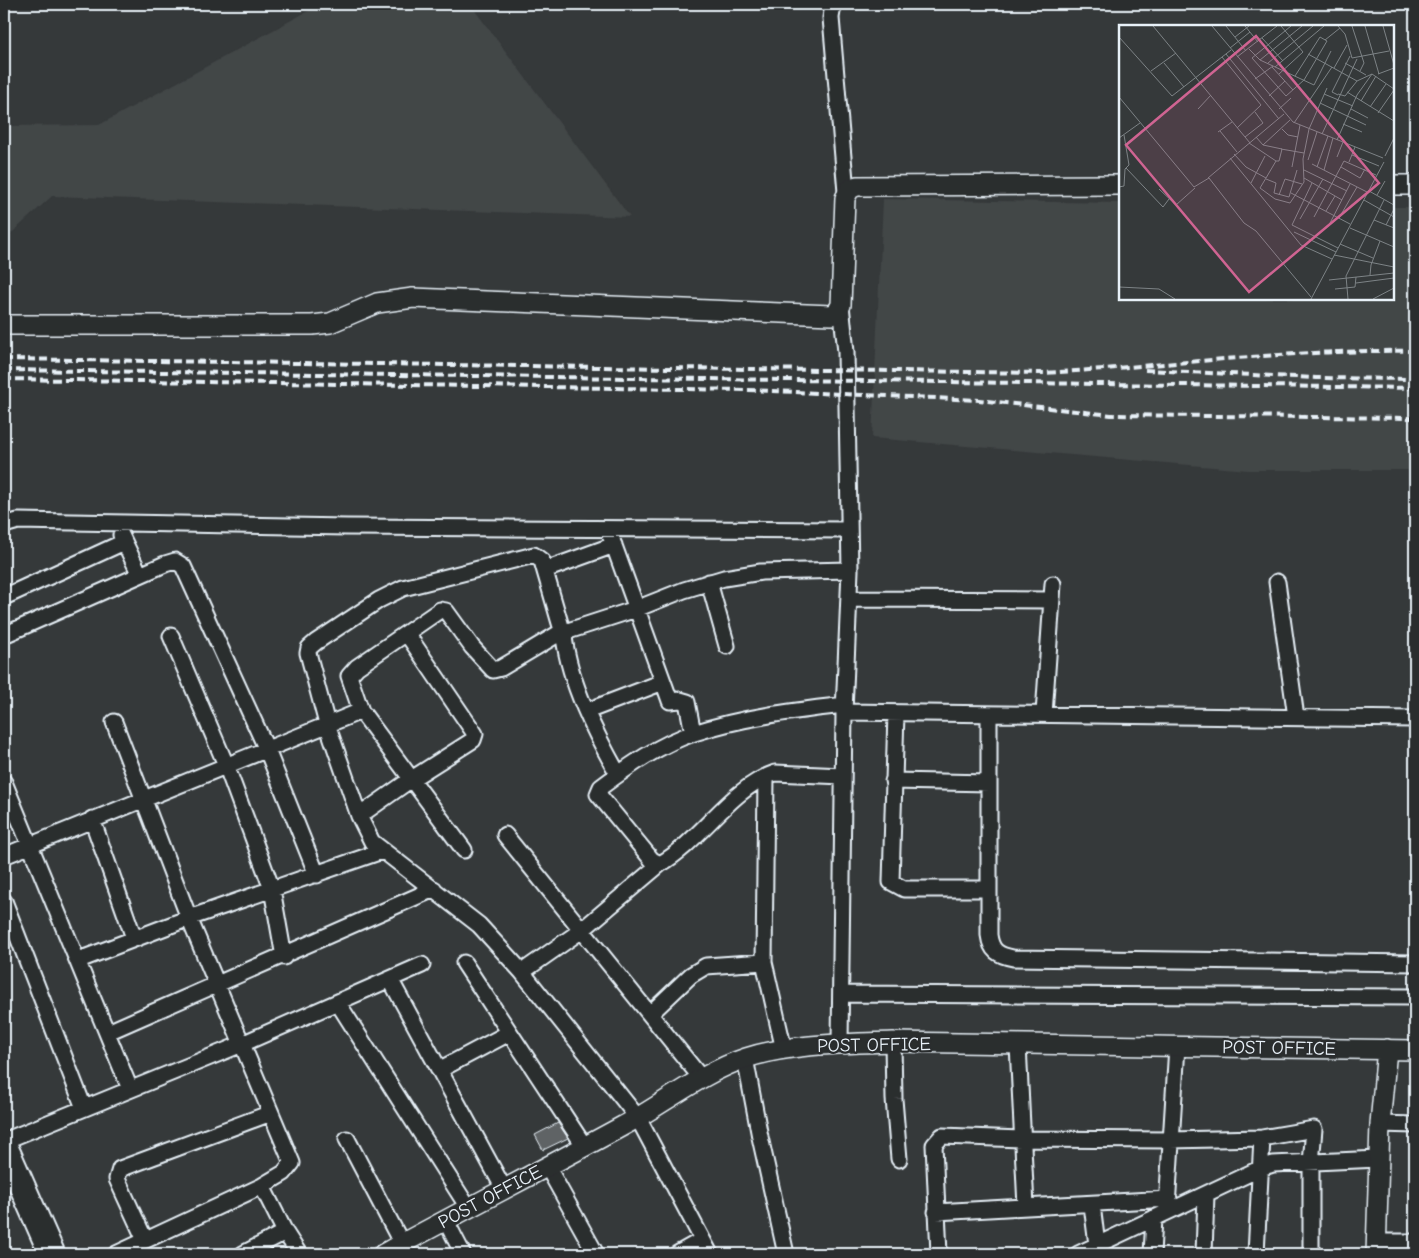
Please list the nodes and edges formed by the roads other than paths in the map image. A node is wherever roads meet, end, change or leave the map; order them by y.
1 (833, 4) edge
2 (1119, 185) edge
3 (1394, 185) edge
4 (1415, 185) edge
5 (846, 192) junction
6 (841, 305) junction
7 (4, 325) edge
8 (115, 523) junction
9 (4, 525) edge
10 (608, 529) junction
11 (849, 530) junction
12 (124, 542) junction
13 (614, 545) junction
14 (545, 570) junction
15 (850, 570) junction
16 (140, 575) junction
17 (708, 582) junction
18 (1277, 582) dead end
19 (1053, 584) dead end
20 (4, 597) edge
21 (848, 599) junction
22 (1052, 600) junction
23 (636, 609) junction
24 (407, 634) junction
25 (563, 634) junction
26 (4, 635) edge
27 (171, 636) dead end
28 (727, 646) dead end
29 (663, 682) junction
30 (844, 708) junction
31 (361, 710) junction
32 (587, 711) junction
33 (896, 713) junction
34 (989, 714) junction
35 (1044, 714) junction
36 (1296, 717) junction
37 (1415, 718) edge
38 (114, 722) dead end
39 (327, 724) junction
40 (693, 733) junction
41 (267, 750) junction
42 (226, 765) junction
43 (618, 774) junction
44 (843, 776) junction
45 (766, 777) junction
46 (410, 780) junction
47 (4, 782) edge
48 (893, 782) junction
49 (989, 783) junction
50 (144, 797) junction
51 (359, 816) junction
52 (92, 819) junction
53 (506, 835) dead end
54 (31, 845) junction
55 (464, 850) dead end
56 (382, 851) junction
57 (4, 856) edge
58 (660, 864) junction
59 (317, 875) junction
60 (272, 889) junction
61 (434, 890) junction
62 (989, 890) junction
63 (4, 901) edge
64 (189, 918) junction
65 (582, 930) junction
66 (134, 938) junction
67 (284, 957) junction
68 (79, 960) junction
69 (764, 962) junction
70 (464, 963) dead end
71 (1415, 963) edge
72 (422, 966) dead end
73 (522, 972) junction
74 (390, 979) junction
75 (218, 984) junction
76 (841, 994) junction
77 (1415, 998) edge
78 (338, 1002) junction
79 (650, 1014) junction
80 (108, 1032) junction
81 (509, 1033) junction
82 (893, 1042) junction
83 (840, 1043) junction
84 (242, 1044) junction
85 (1018, 1045) junction
86 (1177, 1046) junction
87 (784, 1050) junction
88 (1387, 1050) junction
89 (1415, 1050) edge
90 (745, 1058) junction
91 (440, 1070) junction
92 (702, 1079) junction
93 (130, 1089) junction
94 (84, 1108) junction
95 (272, 1113) junction
96 (638, 1118) junction
97 (1380, 1124) junction
98 (1415, 1125) edge
99 (1262, 1138) junction
100 (346, 1139) dead end
101 (1021, 1139) junction
102 (1170, 1140) junction
103 (585, 1146) junction
104 (5, 1151) edge
105 (899, 1159) dead end
106 (1378, 1159) junction
107 (1311, 1163) junction
108 (547, 1166) junction
109 (1262, 1168) junction
110 (262, 1186) junction
111 (504, 1189) junction
112 (1206, 1194) junction
113 (1092, 1205) junction
114 (1026, 1207) junction
115 (469, 1208) junction
116 (1163, 1209) junction
117 (936, 1212) junction
118 (446, 1221) junction
119 (285, 1232) junction
120 (145, 1240) junction
121 (702, 1240) junction
122 (1415, 1242) edge
123 (402, 1244) junction
124 (1376, 1248) edge
125 (1098, 1249) edge
126 (49, 1252) edge
127 (116, 1254) edge
128 (243, 1254) edge
129 (299, 1254) edge
130 (383, 1254) edge
131 (463, 1254) edge
132 (596, 1254) edge
133 (677, 1254) edge
134 (710, 1254) edge
135 (786, 1254) edge
136 (939, 1254) edge
137 (1078, 1254) edge
138 (1152, 1254) edge
139 (1204, 1254) edge
140 (1256, 1254) edge
141 (1311, 1254) edge

1 - 5 street
2 - 5 street
3 - 4 street
5 - 6 street
6 - 7 street
6 - 11 street
8 - 9 street
8 - 10 street
8 - 12 street
10 - 11 street
10 - 13 street
11 - 15 street
12 - 16 street
12 - 20 street
13 - 14 street
13 - 23 street
14 - 25 street
14 - 39 street
15 - 17 street
15 - 21 street
16 - 26 street
16 - 41 street
17 - 23 street
17 - 28 street
18 - 36 street
19 - 22 street
21 - 22 street
21 - 30 street
22 - 35 street
23 - 25 street
23 - 29 street
24 - 25 street
24 - 31 street
24 - 46 street
25 - 32 street
27 - 42 street
29 - 32 street
29 - 40 street
30 - 33 street
30 - 40 street
30 - 44 street
31 - 39 street
31 - 46 street
32 - 43 street
33 - 34 street
33 - 48 street
34 - 35 street
34 - 49 street
35 - 36 street
36 - 37 street
38 - 50 street
39 - 41 street
39 - 51 street
40 - 43 street
41 - 42 street
41 - 59 street
42 - 50 street
42 - 60 street
43 - 58 street
44 - 45 street
44 - 76 street
45 - 58 street
45 - 69 street
46 - 51 street
46 - 55 street
47 - 54 street
48 - 49 street
48 - 62 street
49 - 62 street
50 - 52 street
50 - 64 street
51 - 56 street
52 - 54 street
52 - 66 street
53 - 65 street
54 - 57 street
54 - 68 street
56 - 59 street
56 - 61 street
58 - 65 street
59 - 60 street
60 - 64 street
60 - 67 street
61 - 67 street
61 - 73 street
62 - 71 street
63 - 94 street
64 - 66 street
64 - 75 street
65 - 73 street
65 - 79 street
66 - 68 street
67 - 75 street
68 - 80 street
69 - 79 street
69 - 87 street
70 - 81 street
72 - 74 street
73 - 96 street
74 - 78 street
74 - 91 street
75 - 80 street
75 - 84 street
76 - 77 street
76 - 83 street
78 - 84 street
78 - 115 street
79 - 92 street
80 - 93 street
81 - 91 street
81 - 103 street
82 - 83 street, POST OFFICE
82 - 85 street, POST OFFICE
82 - 105 street
83 - 87 street, POST OFFICE
84 - 93 street
84 - 95 street
85 - 86 street, POST OFFICE
85 - 101 street
86 - 88 street, POST OFFICE
86 - 102 street
87 - 90 street, POST OFFICE
88 - 89 street, POST OFFICE
88 - 97 street
90 - 92 street, POST OFFICE
90 - 135 street
91 - 111 street
92 - 96 street, POST OFFICE
93 - 94 street
94 - 104 street
95 - 110 street
95 - 120 street
96 - 103 street, POST OFFICE
96 - 121 street
97 - 98 street
97 - 106 street
99 - 102 street
99 - 107 street
99 - 109 street
100 - 123 street
101 - 102 street
101 - 114 street
101 - 117 street
102 - 116 street
103 - 108 street, POST OFFICE
104 - 126 highway
106 - 107 street
106 - 124 street
107 - 109 street
107 - 141 street
108 - 111 street, POST OFFICE
108 - 132 street
109 - 112 street
109 - 140 street
110 - 119 street
110 - 120 street
111 - 115 street, POST OFFICE
112 - 116 street
112 - 139 street
113 - 114 street
113 - 116 street
113 - 125 street
114 - 117 street
115 - 118 street, POST OFFICE
116 - 125 street
116 - 138 street
117 - 136 street
118 - 123 street, POST OFFICE
118 - 131 street
119 - 128 street
119 - 129 street
120 - 127 street
121 - 133 street
121 - 134 street
122 - 124 street
123 - 130 street, POST OFFICE
125 - 137 street

